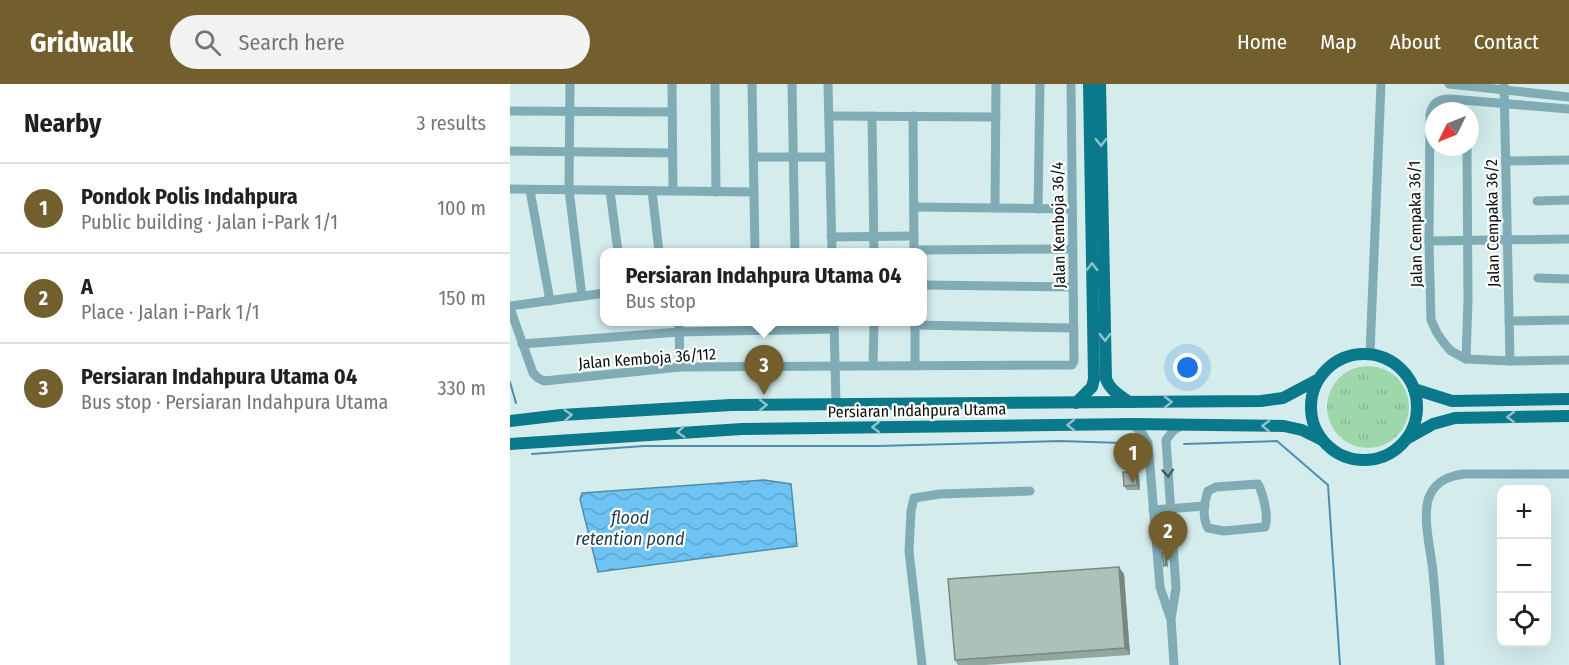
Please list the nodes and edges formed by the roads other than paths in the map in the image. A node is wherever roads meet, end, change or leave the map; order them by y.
1 (570, 84) edge
2 (672, 84) edge
3 (715, 84) edge
4 (752, 84) edge
5 (792, 84) edge
6 (828, 84) edge
7 (996, 84) edge
8 (1040, 84) edge
9 (1071, 84) edge
10 (1089, 84) edge
11 (1100, 84) edge
12 (1382, 84) edge
13 (1449, 84) edge
14 (1470, 85) edge
15 (1504, 87) edge
16 (1569, 97) edge
17 (1436, 102) edge
18 (1453, 102) edge
19 (1505, 104) junction
20 (1479, 105) edge
21 (1569, 109) edge
22 (510, 111) edge
23 (570, 111) junction
24 (672, 112) junction
25 (828, 116) junction
26 (872, 116) junction
27 (913, 116) junction
28 (996, 117) junction
29 (510, 151) edge
30 (568, 152) junction
31 (672, 153) junction
32 (1430, 156) edge
33 (1467, 156) edge
34 (753, 157) junction
35 (794, 157) junction
36 (830, 157) junction
37 (1569, 160) edge
38 (1506, 161) junction
39 (510, 189) edge
40 (530, 190) junction
41 (569, 190) junction
42 (610, 190) junction
43 (652, 191) junction
44 (673, 191) junction
45 (716, 192) junction
46 (754, 192) junction
47 (1569, 200) edge
48 (1537, 201) dead end
49 (914, 207) junction
50 (995, 208) junction
51 (1038, 209) junction
52 (1072, 209) junction
53 (874, 235) junction
54 (914, 236) junction
55 (831, 237) junction
56 (1569, 239) edge
57 (1467, 240) junction
58 (1429, 241) junction
59 (1507, 241) junction
60 (617, 248) edge
61 (659, 248) edge
62 (755, 248) edge
63 (795, 248) edge
64 (832, 248) edge
65 (874, 248) edge
66 (914, 248) edge
67 (1073, 249) junction
68 (927, 251) edge
69 (1538, 279) dead end
70 (1569, 279) edge
71 (927, 285) edge
72 (1073, 287) junction
73 (600, 294) edge
74 (582, 296) junction
75 (550, 301) junction
76 (510, 307) edge
77 (1569, 320) edge
78 (1509, 321) junction
79 (927, 323) edge
80 (679, 326) edge
81 (812, 326) edge
82 (834, 326) edge
83 (874, 326) edge
84 (915, 326) edge
85 (1074, 328) junction
86 (679, 332) junction
87 (522, 344) junction
88 (1371, 353) junction
89 (1466, 359) junction
90 (1569, 360) edge
91 (1510, 361) junction
92 (915, 365) junction
93 (1072, 365) joint
94 (835, 366) junction
95 (873, 366) junction
96 (680, 367) junction
97 (1317, 380) junction
98 (1414, 389) junction
99 (1569, 399) edge
100 (1076, 403) junction
101 (1129, 403) junction
102 (836, 404) junction
103 (1569, 416) edge
104 (510, 421) edge
105 (1132, 424) junction
106 (1184, 424) junction
107 (1407, 438) junction
108 (1322, 440) junction
109 (510, 444) edge
110 (1569, 474) edge
111 (1030, 491) dead end
112 (1204, 506) junction
113 (1171, 508) junction
114 (1153, 510) junction
115 (1171, 619) junction
116 (922, 665) edge
117 (1174, 665) edge
118 (1440, 665) edge

1 - 23 street
2 - 24 street
3 - 45 street
4 - 34 street
5 - 35 street
6 - 25 street
7 - 28 street
8 - 51 street
9 - 52 street, Jalan Kemboja 36/4
100 -> 10 main road
11 -> 101 main road
12 - 88 street
13 - 14 street
14 - 15 street
15 - 16 street
15 - 19 street, Jalan Cempaka 36/2
17 - 18 street, Jalan Cempaka 36/1
19 - 20 street, Jalan Cempaka 36/1
19 - 21 street, Jalan Cempaka 36/1
19 - 38 street, Jalan Cempaka 36/2
22 - 23 street
23 - 24 street
23 - 30 street
24 - 31 street
25 - 26 street
25 - 36 street
26 - 27 street
26 - 53 street
27 - 28 street
27 - 49 street
28 - 50 street
29 - 30 street
30 - 31 street
30 - 41 street
31 - 44 street
32 - 58 street, Jalan Cempaka 36/1
33 - 57 street
34 - 35 street
34 - 46 street
35 - 36 street
35 - 63 street
36 - 55 street
37 - 38 street
38 - 59 street, Jalan Cempaka 36/2
39 - 40 street
40 - 41 street
40 - 75 street
41 - 42 street
41 - 74 street
42 - 43 street
42 - 60 street
43 - 44 street
43 - 61 street
44 - 45 street
45 - 46 street
46 - 62 street
47 - 48 street
49 - 50 street
49 - 54 street
50 - 51 street
51 - 52 street
52 - 67 street, Jalan Kemboja 36/4
53 - 54 street
53 - 55 street
53 - 65 street
54 - 66 street
55 - 64 street
56 - 59 street
57 - 58 street
57 - 59 street
57 - 89 street
58 - 89 street, Jalan Cempaka 36/1
59 - 78 street, Jalan Cempaka 36/2
67 - 68 street
67 - 72 street, Jalan Kemboja 36/4
69 - 70 street
71 - 72 street
72 - 85 street, Jalan Kemboja 36/4
73 - 74 street
74 - 75 street
75 - 76 street
76 - 87 street, Jalan Kemboja 36/112
77 - 78 street
78 - 91 street, Jalan Cempaka 36/2
79 - 85 street
80 - 86 street
81 - 86 street
82 - 94 street
83 - 95 street
84 - 92 street
85 - 93 street, Jalan Kemboja 36/4
86 - 87 street
86 - 96 street
87 - 96 street, Jalan Kemboja 36/112
88 - 97 main road
88 - 98 main road
89 - 91 street
90 - 91 street
92 - 93 street, Jalan Kemboja 36/112
92 - 95 street, Jalan Kemboja 36/112
94 - 95 street, Jalan Kemboja 36/112
94 - 96 street, Jalan Kemboja 36/112
94 - 102 street
101 -> 97 main road, Persiaran Indahpura Utama
97 - 108 main road
98 - 99 main road
98 - 107 main road
100 - 101 main road, Persiaran Indahpura Utama
100 - 102 main road, Persiaran Indahpura Utama
104 -> 102 main road, Persiaran Indahpura Utama
103 -> 107 main road
105 - 106 main road, Persiaran Indahpura Utama
105 -> 109 main road, Persiaran Indahpura Utama
105 - 114 street
108 -> 106 main road, Persiaran Indahpura Utama
106 -> 113 street
107 - 108 main road
110 - 118 street
111 - 116 street
112 - 112 street
112 - 113 street
113 - 114 street
113 - 115 street
114 - 115 street
115 - 117 street

